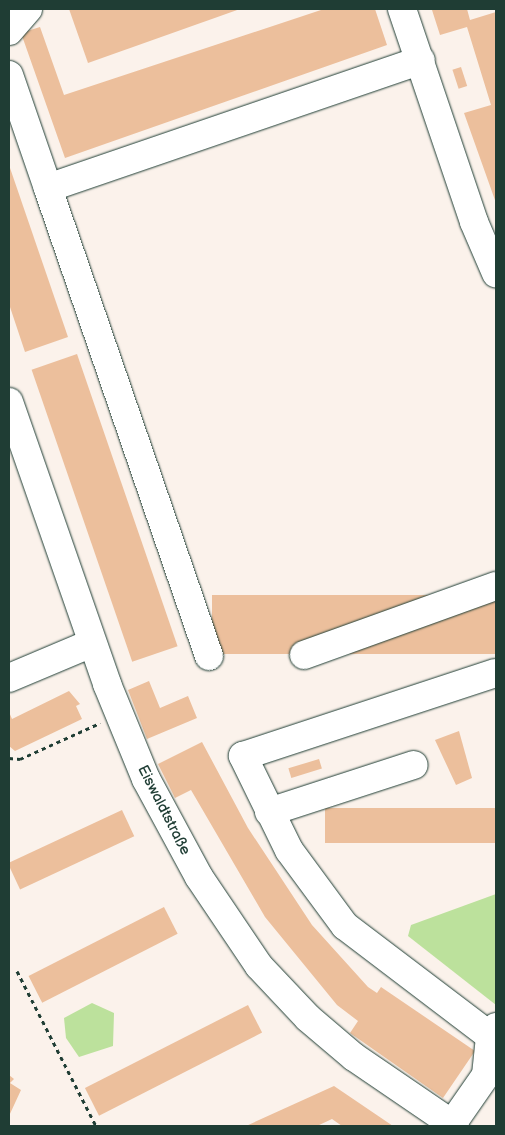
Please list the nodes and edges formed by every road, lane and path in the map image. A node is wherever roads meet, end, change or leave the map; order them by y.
1 (28, 9) edge
2 (402, 9) edge
3 (9, 31) edge
4 (421, 60) junction
5 (9, 75) edge
6 (48, 188) junction
7 (496, 273) edge
8 (9, 402) edge
9 (496, 586) edge
10 (92, 643) junction
11 (304, 654) dead end
12 (209, 656) dead end
13 (496, 673) edge
14 (9, 678) edge
15 (105, 721) dead end
16 (9, 758) edge
17 (414, 765) dead end
18 (269, 812) junction
19 (17, 970) dead end
20 (493, 1032) edge
21 (453, 1125) edge
22 (96, 1126) edge

1 - 3 street
2 - 4 street
4 - 6 street
4 - 7 street
5 - 6 street
6 - 12 street
8 - 10 street, Eiswaldtstraße
9 - 11 street
10 - 14 street
10 - 21 street, Eiswaldtstraße
13 - 18 street
15 - 16 path
17 - 18 street
18 - 20 street
19 - 22 path
20 - 21 street

